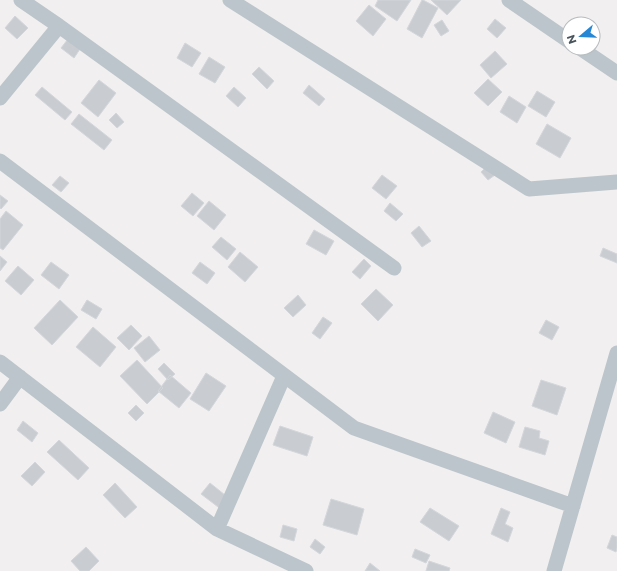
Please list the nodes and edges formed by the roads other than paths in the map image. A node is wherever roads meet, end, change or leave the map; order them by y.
1 (21, 0) edge
2 (230, 0) edge
3 (509, 0) edge
4 (59, 26) junction
5 (561, 35) edge
6 (592, 56) edge
7 (617, 73) edge
8 (0, 98) edge
9 (0, 161) edge
10 (617, 182) edge
11 (394, 268) dead end
12 (617, 353) edge
13 (0, 362) edge
14 (20, 376) junction
15 (284, 376) junction
16 (0, 404) edge
17 (573, 506) junction
18 (217, 529) junction
19 (306, 571) edge
20 (554, 571) edge

1 - 4 street
2 - 10 street
3 - 5 street
4 - 8 street
4 - 11 street
6 - 7 street
9 - 15 street
12 - 17 street
13 - 14 street
14 - 16 street
14 - 18 street
15 - 17 street
15 - 18 street
17 - 20 street
18 - 19 street

